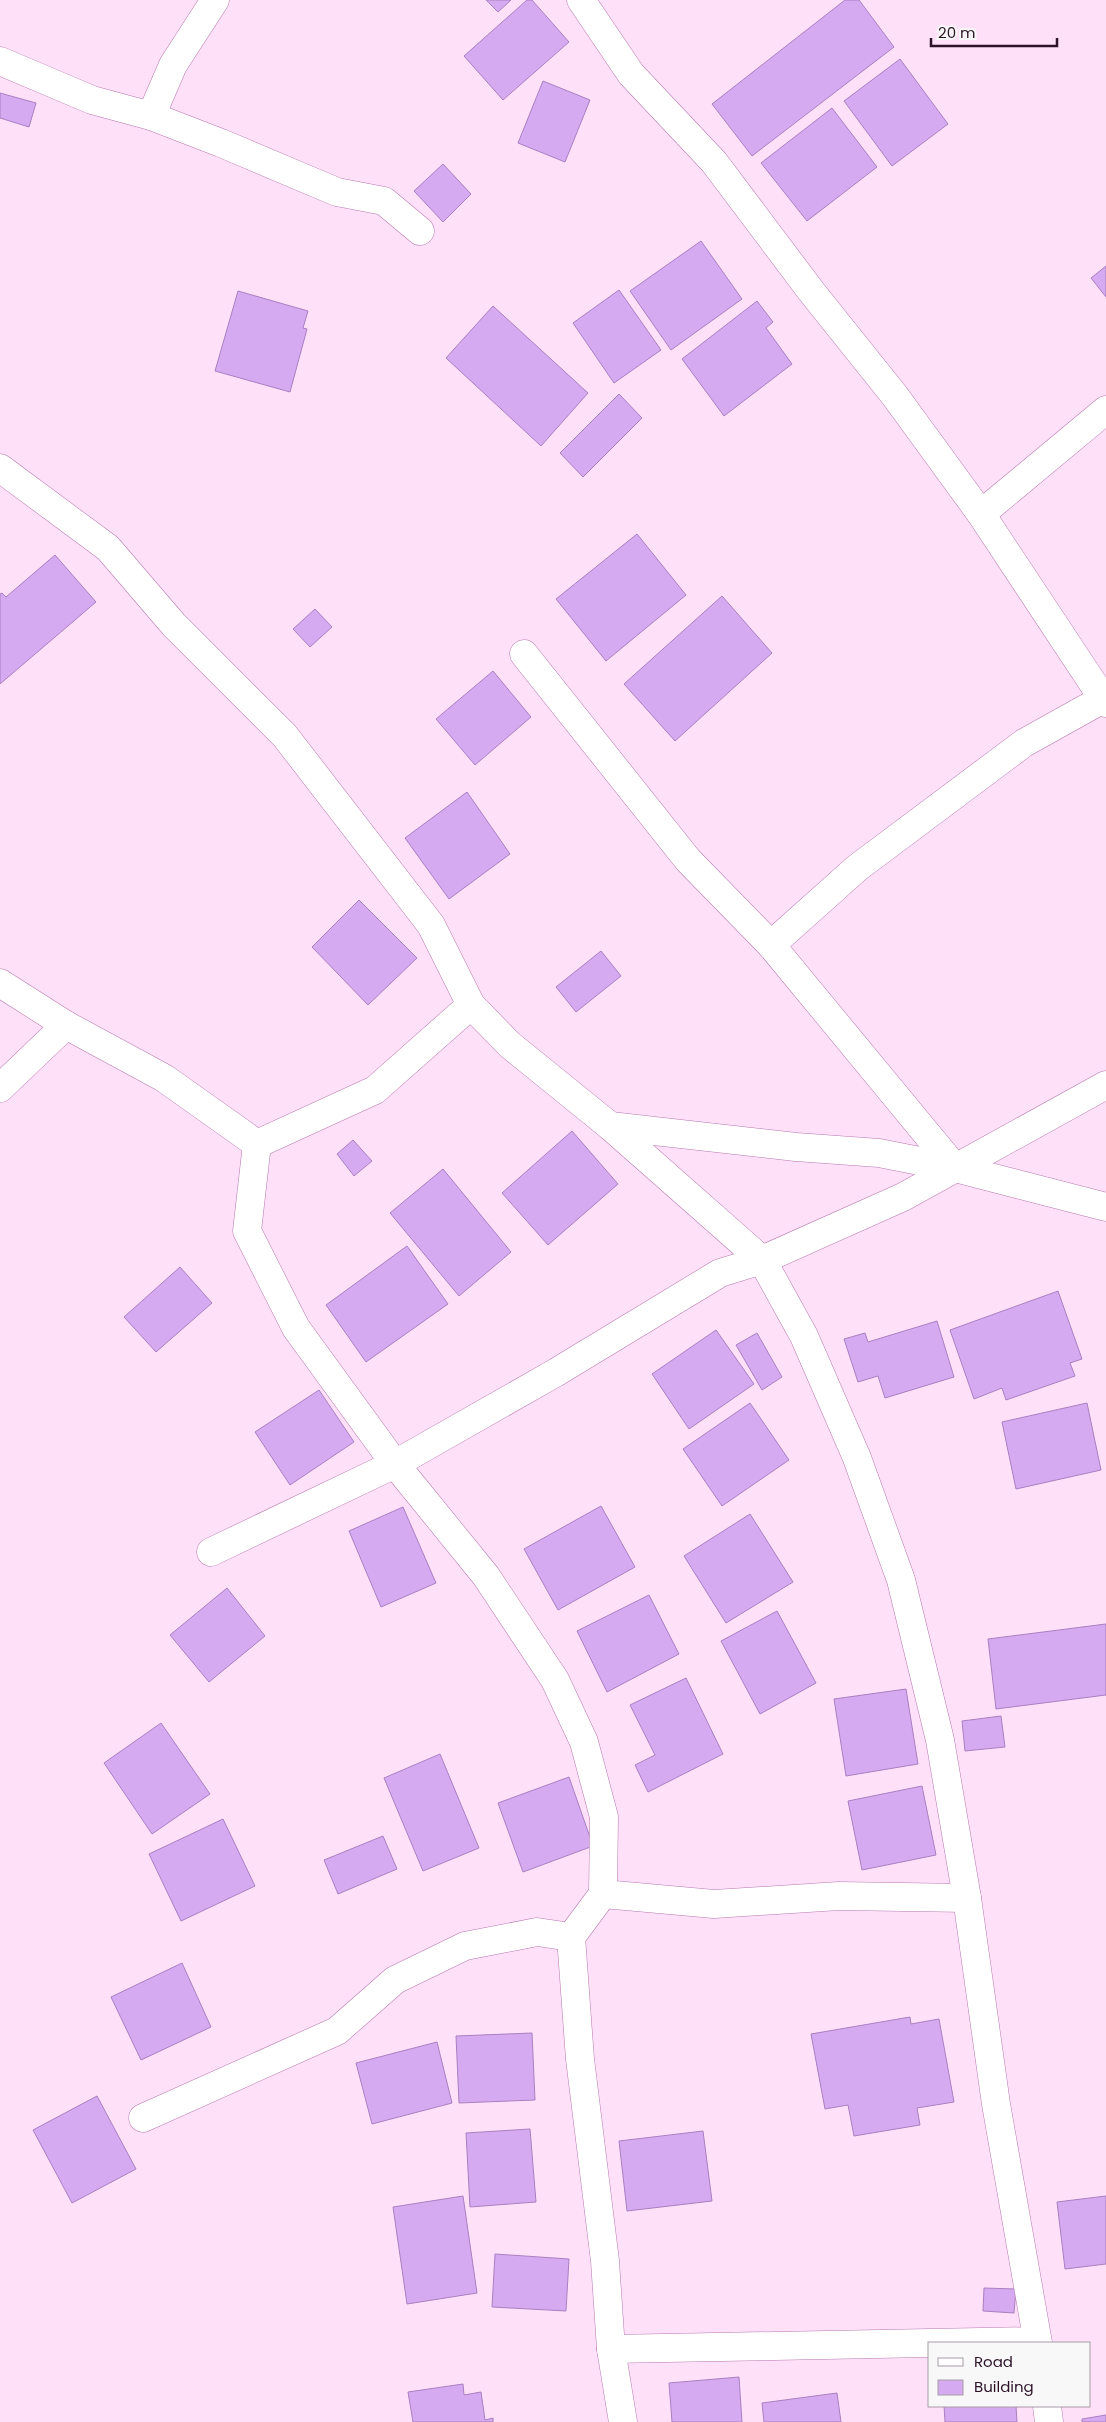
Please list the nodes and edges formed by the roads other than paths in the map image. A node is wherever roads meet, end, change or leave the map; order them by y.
1 (215, 0) edge
2 (581, 0) edge
3 (0, 61) edge
4 (150, 116) junction
5 (420, 231) dead end
6 (1106, 410) edge
7 (0, 468) edge
8 (981, 514) junction
9 (524, 654) dead end
10 (1104, 701) edge
11 (771, 945) junction
12 (0, 983) edge
13 (471, 1005) junction
14 (66, 1024) junction
15 (1106, 1085) edge
16 (0, 1088) edge
17 (610, 1126) junction
18 (256, 1144) junction
19 (955, 1168) junction
20 (1106, 1207) edge
21 (762, 1260) junction
22 (395, 1464) junction
23 (211, 1552) dead end
24 (604, 1894) junction
25 (967, 1898) junction
26 (571, 1937) junction
27 (142, 2118) dead end
28 (1038, 2342) edge
29 (928, 2344) edge
30 (612, 2349) junction
31 (1047, 2407) edge
32 (623, 2422) edge
33 (1049, 2422) edge

1 - 4 street
2 - 8 street
3 - 4 street
4 - 5 street
6 - 8 street
7 - 13 street
8 - 10 street
9 - 11 street
10 - 11 street
11 - 19 street
12 - 14 street
13 - 17 street
13 - 18 street
14 - 16 street
14 - 18 street
15 - 19 street
17 - 19 street
17 - 21 street
18 - 22 street
19 - 20 street
19 - 21 street
21 - 22 street
21 - 25 street
22 - 23 street
22 - 24 street
24 - 25 street
24 - 26 street
25 - 28 street
26 - 27 street
26 - 30 street
29 - 30 street
30 - 32 street
31 - 33 street

